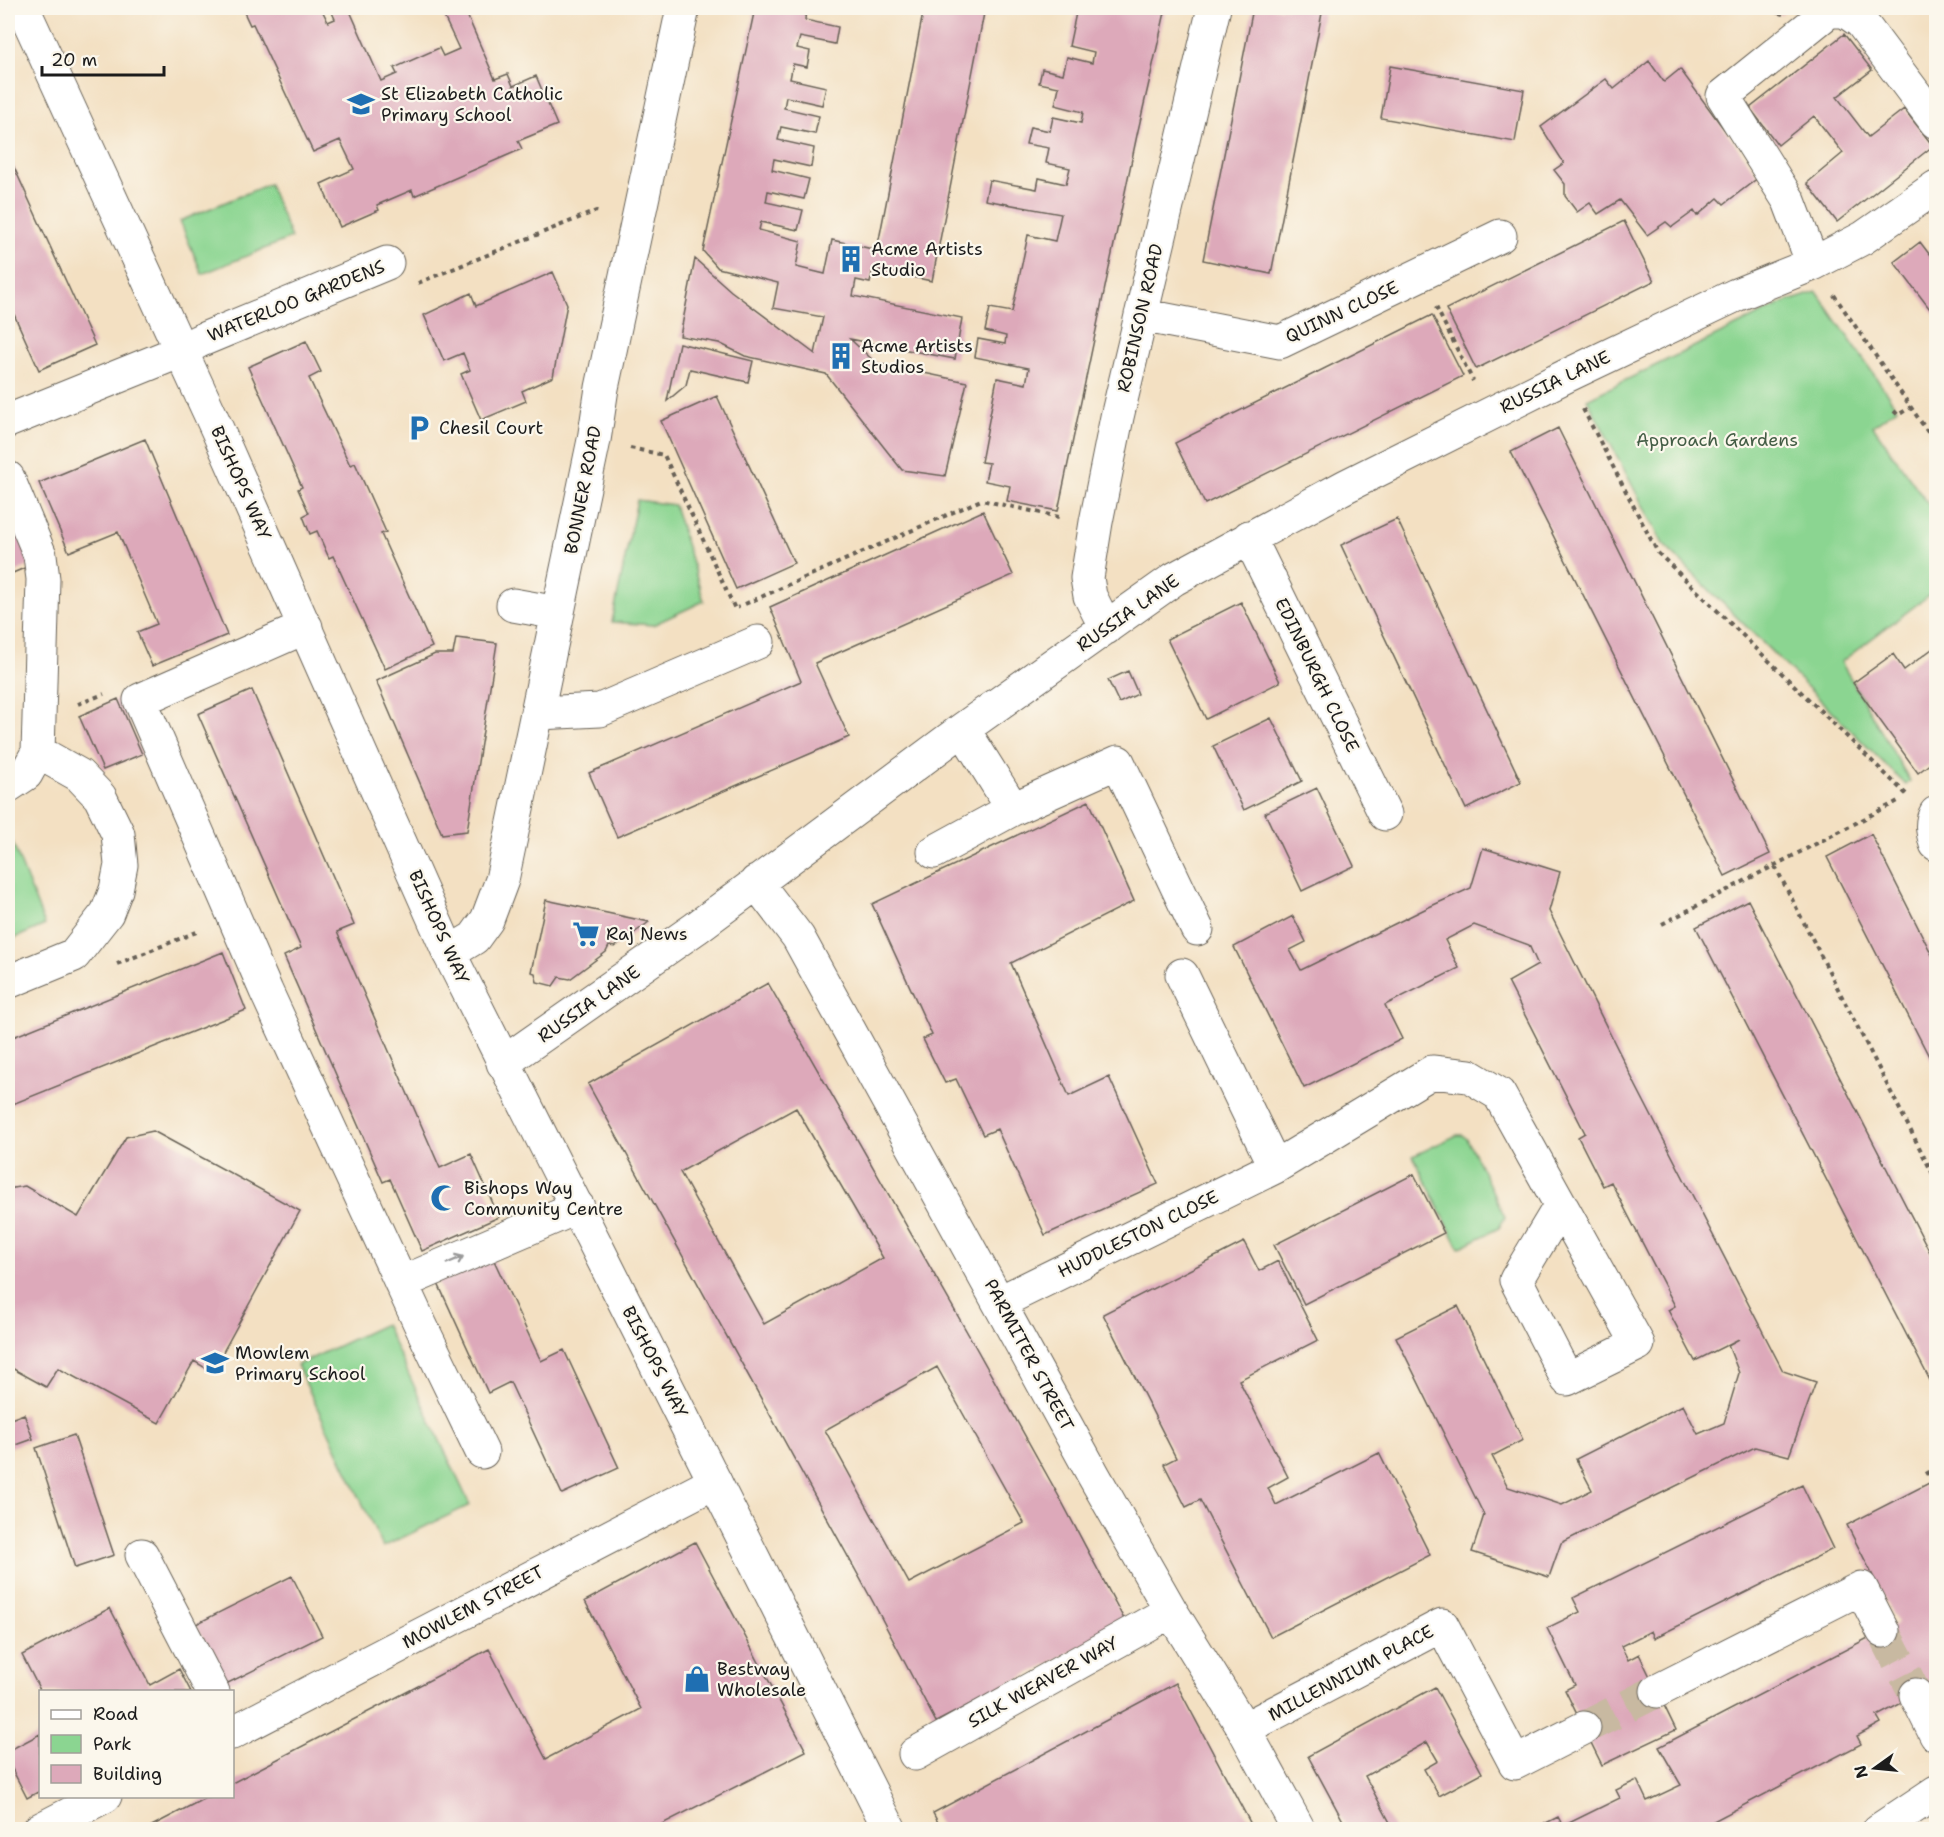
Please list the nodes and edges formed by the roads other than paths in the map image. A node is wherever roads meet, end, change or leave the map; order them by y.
1 (22, 8) edge
2 (1214, 8) edge
3 (681, 14) edge
4 (1936, 122) edge
5 (1936, 187) edge
6 (1500, 236) dead end
7 (387, 263) road end
8 (1813, 264) junction
9 (1141, 315) junction
10 (181, 351) junction
11 (8, 421) edge
12 (8, 478) edge
13 (1250, 537) junction
14 (513, 605) dead end
15 (558, 613) junction
16 (306, 627) junction
17 (1106, 628) junction
18 (758, 642) dead end
19 (538, 713) junction
20 (963, 729) junction
21 (38, 736) junction
22 (8, 786) edge
23 (1013, 809) junction
24 (1385, 814) dead end
25 (934, 852) dead end
26 (756, 882) junction
27 (1197, 929) dead end
28 (449, 953) junction
29 (1182, 975) dead end
30 (8, 982) edge
31 (503, 1063) junction
32 (1275, 1167) junction
33 (1562, 1205) junction
34 (578, 1208) junction
35 (401, 1283) junction
36 (1000, 1302) junction
37 (482, 1452) dead end
38 (715, 1482) junction
39 (142, 1555) dead end
40 (1171, 1611) junction
41 (1883, 1631) tunnel mouth
42 (212, 1690) edge
43 (1657, 1691) tunnel mouth
44 (1916, 1695) tunnel mouth
45 (1584, 1728) tunnel mouth
46 (1244, 1729) junction
47 (234, 1730) edge
48 (1936, 1735) edge
49 (915, 1754) dead end
50 (1936, 1792) edge
51 (103, 1798) edge
52 (1895, 1826) edge
53 (39, 1830) edge
54 (890, 1830) edge
55 (1299, 1830) edge

1 - 10 street, BISHOPS WAY
2 - 9 street, ROBINSON ROAD
3 - 15 street, BONNER ROAD
4 - 8 street
5 - 8 street, RUSSIA LANE
6 - 9 street, QUINN CLOSE
7 - 10 street, WATERLOO GARDENS
8 - 13 street, RUSSIA LANE
9 - 17 street, ROBINSON ROAD
10 - 11 street, WATERLOO GARDENS
10 - 16 street, BISHOPS WAY
12 - 21 street
13 - 17 street, RUSSIA LANE
13 - 24 street, EDINBURGH CLOSE
14 - 15 street
15 - 19 street, BONNER ROAD
16 - 28 street, BISHOPS WAY
16 - 35 street
17 - 20 street, RUSSIA LANE
18 - 19 street
19 - 28 street, BONNER ROAD
20 - 23 street
20 - 26 street, RUSSIA LANE
21 - 22 street
21 - 30 street
23 - 25 street
23 - 27 street
26 - 31 street, RUSSIA LANE
26 - 36 street, PARMITER STREET
28 - 31 street, BISHOPS WAY
29 - 32 street
31 - 34 street, BISHOPS WAY
32 - 33 street, HUDDLESTON CLOSE
32 - 36 street, HUDDLESTON CLOSE
33 - 33 street, HUDDLESTON CLOSE
35 -> 34 street
34 - 38 street, BISHOPS WAY
35 - 37 street
36 - 40 street, PARMITER STREET
38 - 47 street, MOWLEM STREET
38 - 54 street, BISHOPS WAY
39 - 42 street
40 - 46 street, PARMITER STREET
40 - 49 street, SILK WEAVER WAY
41 - 43 street
44 - 48 street
45 - 46 street, MILLENNIUM PLACE
46 - 55 street, PARMITER STREET
50 - 52 street
51 - 53 street

